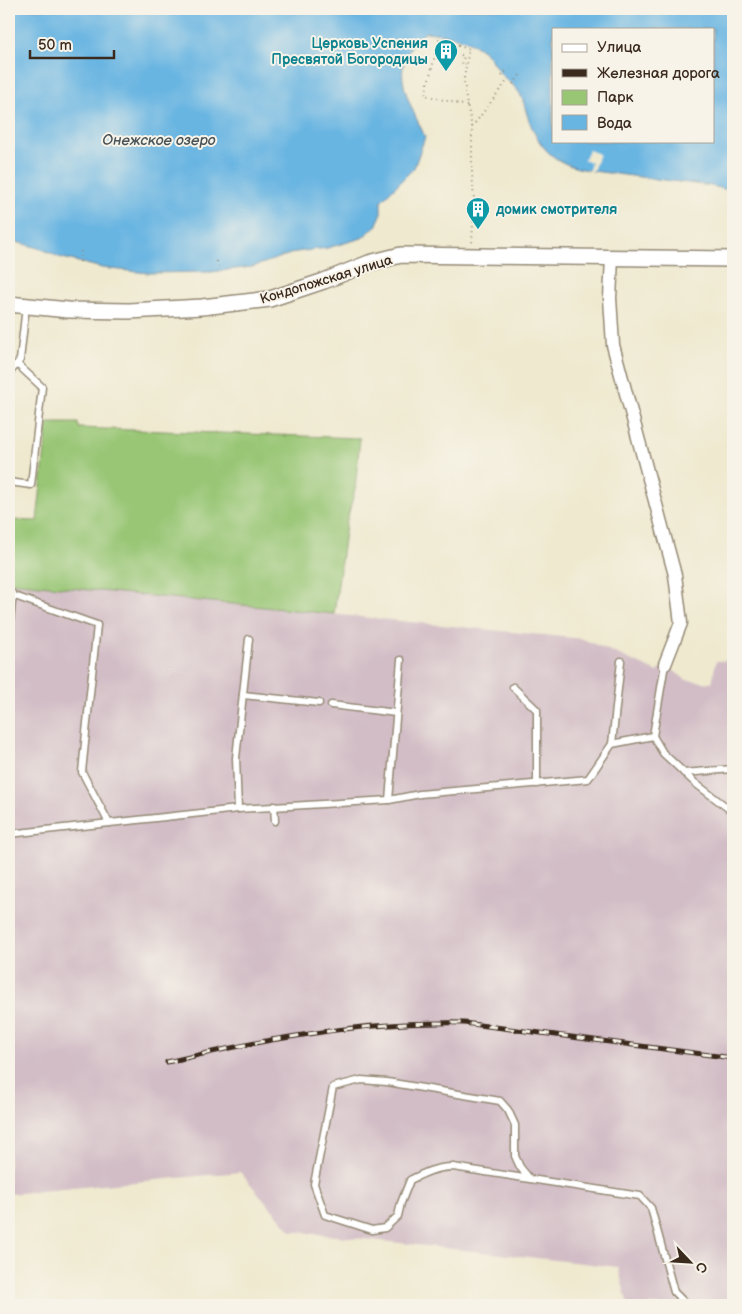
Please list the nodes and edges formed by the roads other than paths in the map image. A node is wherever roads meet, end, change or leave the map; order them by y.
1 (612, 258) junction
2 (733, 259) edge
3 (9, 304) edge
4 (26, 306) junction
5 (17, 364) junction
6 (9, 371) edge
7 (9, 482) edge
8 (11, 594) edge
9 (9, 630) edge
10 (248, 639) dead end
11 (401, 660) dead end
12 (621, 661) dead end
13 (665, 664) joint
14 (513, 687) dead end
15 (243, 696) junction
16 (319, 703) dead end
17 (332, 705) dead end
18 (396, 713) junction
19 (652, 736) junction
20 (612, 744) junction
21 (733, 769) edge
22 (684, 773) junction
23 (537, 784) junction
24 (389, 800) junction
25 (274, 806) junction
26 (238, 809) junction
27 (733, 812) edge
28 (275, 822) dead end
29 (109, 823) junction
30 (9, 834) edge
31 (528, 1178) junction
32 (687, 1305) edge

1 - 2 street, Кондопожская улица
1 - 4 street, Кондопожская улица
1 - 13 street
3 - 4 street, Кондопожская улица
4 - 5 lane
5 - 6 lane
5 - 7 lane
8 - 9 lane
8 - 29 lane
10 - 15 lane
11 - 18 lane
12 - 20 lane
13 - 19 lane
14 - 23 lane
15 - 16 lane
15 - 26 lane
17 - 18 lane
18 - 24 lane
19 - 20 lane
19 - 22 lane
20 - 23 lane
21 - 22 lane
22 - 27 lane
23 - 24 lane
24 - 25 lane
25 - 26 lane
25 - 28 lane
26 - 29 lane
29 - 30 lane
31 - 31 lane
31 - 32 lane

